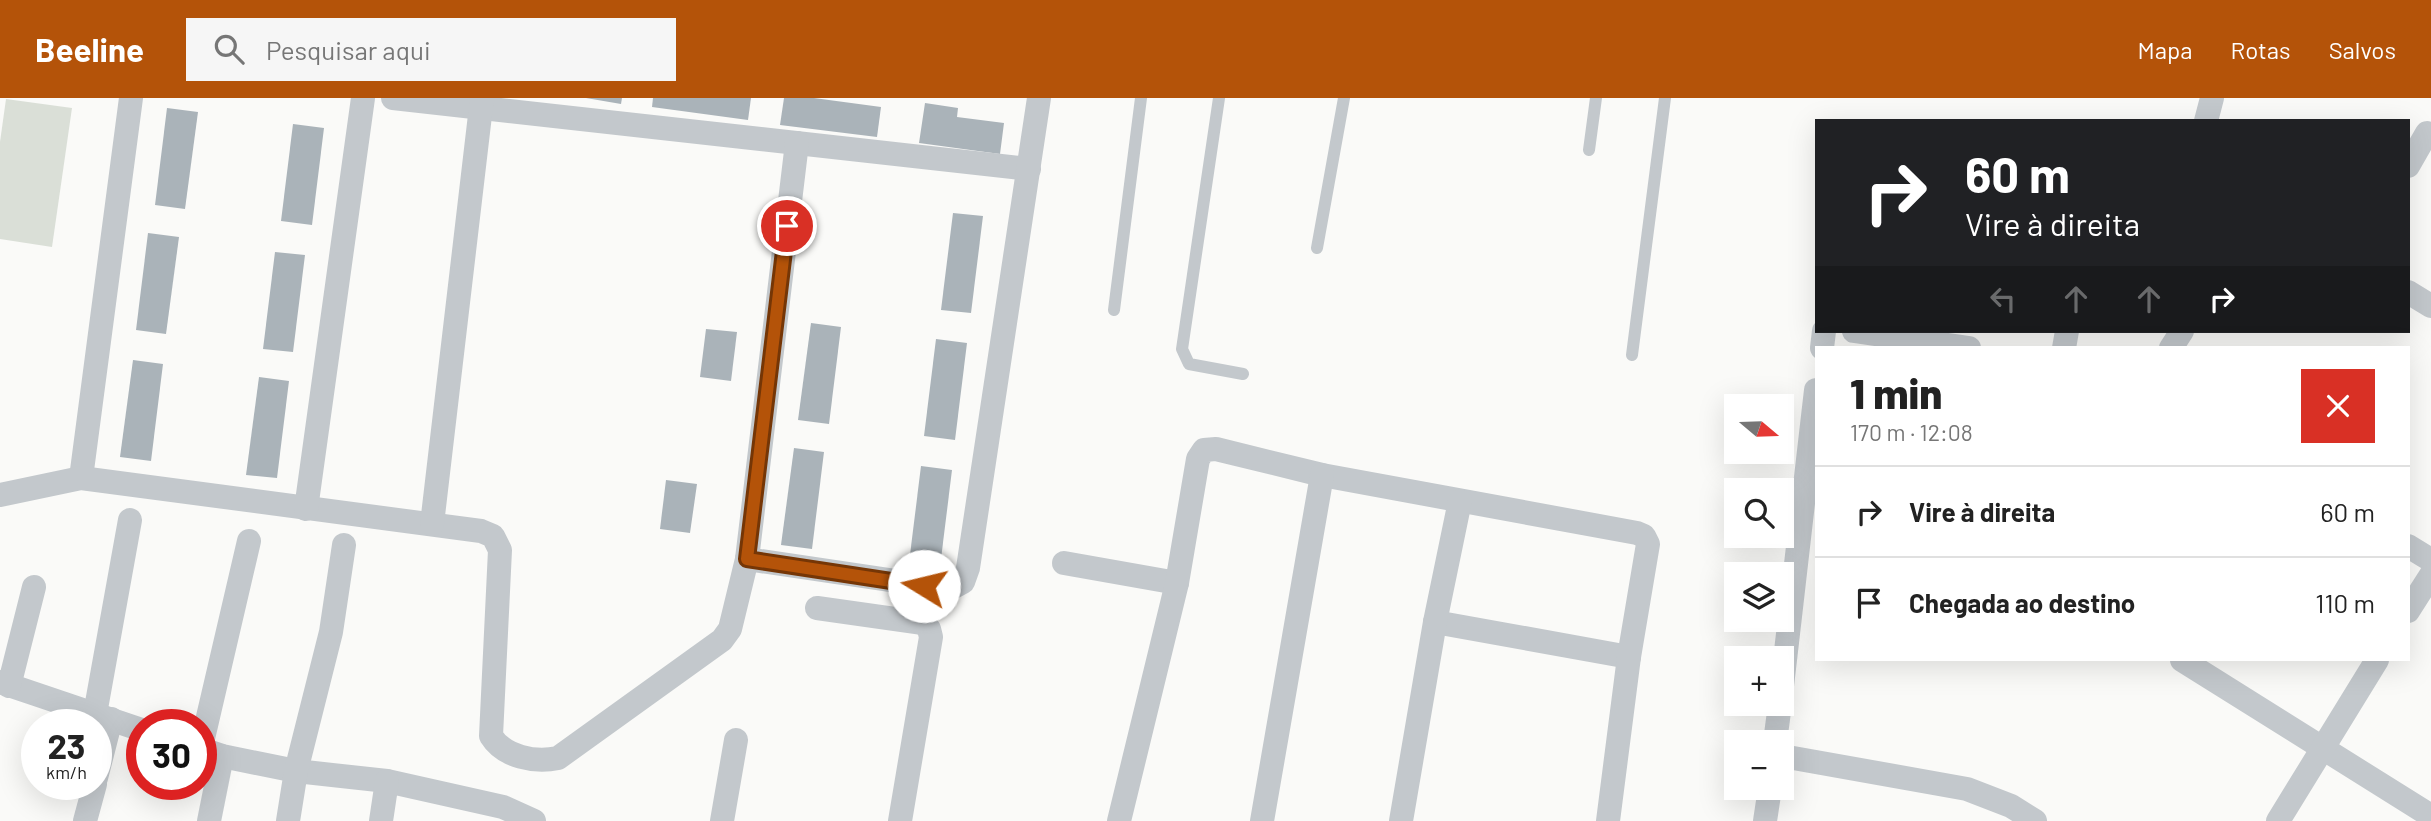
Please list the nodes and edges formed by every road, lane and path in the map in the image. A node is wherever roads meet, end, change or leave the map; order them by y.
1 (131, 98) edge
2 (363, 98) edge
3 (393, 98) edge
4 (1039, 98) edge
5 (1141, 98) edge
6 (1219, 98) edge
7 (1344, 98) edge
8 (1596, 98) edge
9 (1665, 98) edge
10 (2212, 98) edge
11 (481, 102) edge
12 (2207, 119) edge
13 (2427, 133) dead end
14 (797, 143) junction
15 (1589, 150) dead end
16 (2410, 163) edge
17 (1030, 169) junction
18 (1317, 248) dead end
19 (2410, 293) edge
20 (2431, 306) edge
21 (1114, 310) dead end
22 (1868, 333) edge
23 (1955, 346) edge
24 (1632, 355) dead end
25 (1243, 374) dead end
26 (1815, 407) edge
27 (1322, 475) junction
28 (81, 478) junction
29 (0, 495) edge
30 (1460, 501) junction
31 (306, 509) junction
32 (130, 520) dead end
33 (432, 524) junction
34 (1807, 540) edge
35 (249, 541) dead end
36 (344, 545) dead end
37 (2410, 547) edge
38 (747, 559) junction
39 (2431, 560) edge
40 (1064, 563) dead end
41 (2431, 575) edge
42 (1177, 583) junction
43 (34, 587) dead end
44 (817, 608) dead end
45 (2410, 608) edge
46 (1435, 622) junction
47 (1789, 646) edge
48 (1629, 657) junction
49 (2184, 661) edge
50 (2376, 661) edge
51 (4, 684) edge
52 (79, 709) edge
53 (104, 709) edge
54 (216, 709) edge
55 (736, 740) dead end
56 (2322, 748) junction
57 (217, 753) edge
58 (1794, 758) edge
59 (296, 772) junction
60 (387, 781) junction
61 (91, 800) edge
62 (209, 800) edge
63 (1768, 800) edge
64 (2431, 816) edge
65 (85, 821) edge
66 (209, 821) edge
67 (288, 821) edge
68 (381, 821) edge
69 (534, 821) edge
70 (722, 821) edge
71 (900, 821) edge
72 (1119, 821) edge
73 (1262, 821) edge
74 (1401, 821) edge
75 (1608, 821) edge
76 (1765, 821) edge
77 (2035, 821) edge
78 (2278, 821) edge

1 - 28 street
2 - 31 street
3 - 11 street
4 - 17 street
5 - 21 lane
6 - 25 lane
7 - 18 lane
8 - 15 lane
9 - 24 lane
10 - 12 street
11 - 14 street
11 - 33 street
13 - 16 street
14 - 17 street
14 - 38 street
17 - 38 street
19 - 20 street
22 - 23 street
26 - 34 street
27 - 30 street
27 - 42 street
27 - 73 street
28 - 29 street
28 - 31 street
30 - 46 street
30 - 48 street
31 - 33 street
32 - 53 street
33 - 38 street
34 - 47 street
35 - 54 street
36 - 59 street
37 - 39 street
40 - 42 street
41 - 45 street
42 - 72 street
43 - 51 street
44 - 71 street
46 - 48 street
46 - 74 street
48 - 75 street
49 - 56 street
50 - 56 street
51 - 52 street
55 - 70 street
56 - 64 street
56 - 78 street
57 - 59 street
58 - 77 street
59 - 60 street
59 - 67 street
60 - 68 street
60 - 69 street
61 - 65 street
62 - 66 street
63 - 76 street

